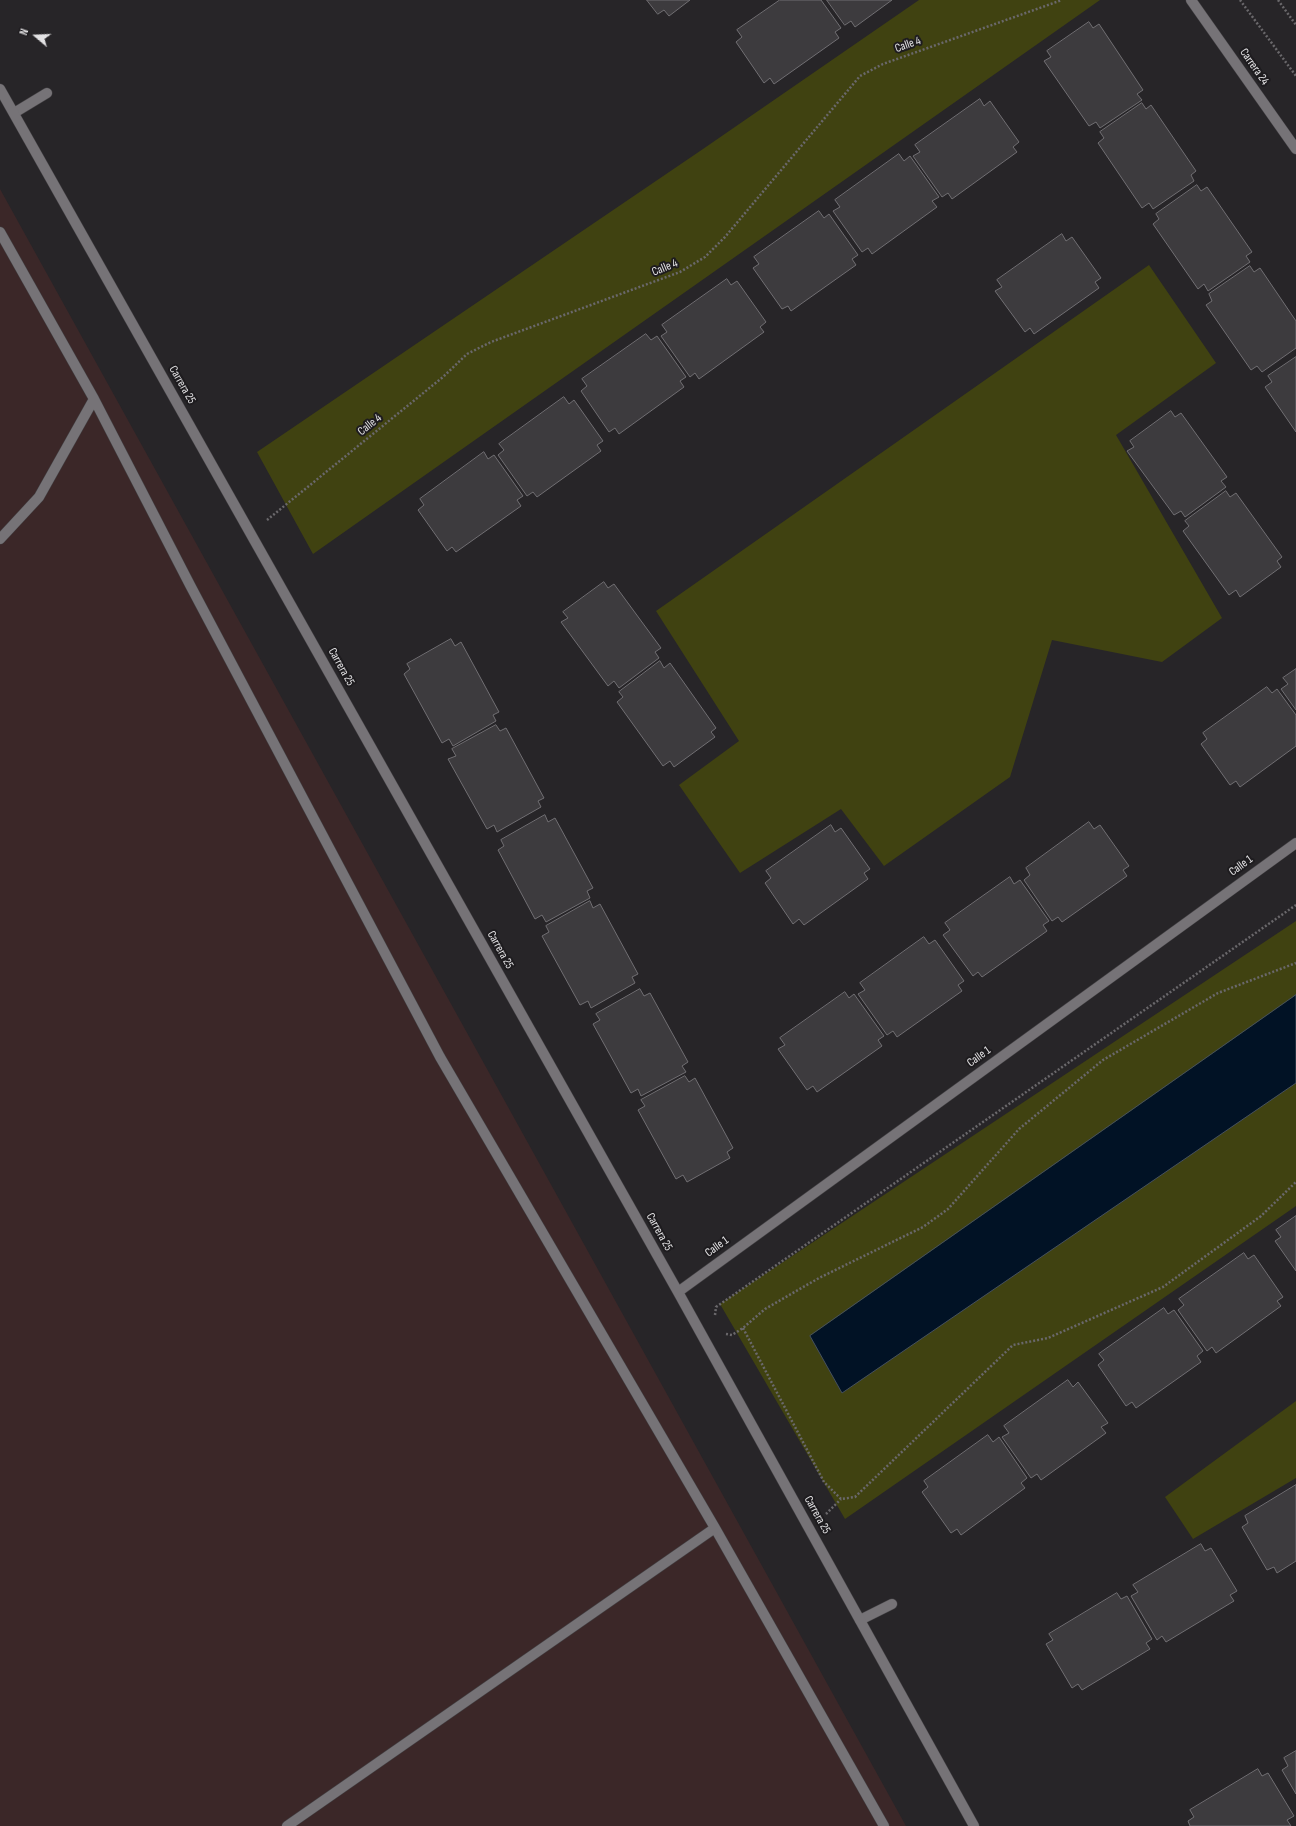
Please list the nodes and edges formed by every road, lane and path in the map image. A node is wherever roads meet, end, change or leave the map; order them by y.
1 (1062, 0) edge
2 (1191, 0) edge
3 (1240, 0) edge
4 (1278, 0) edge
5 (1296, 25) edge
6 (1296, 76) edge
7 (0, 88) edge
8 (47, 93) dead end
9 (14, 113) junction
10 (1296, 149) edge
11 (0, 232) edge
12 (94, 398) junction
13 (251, 532) junction
14 (0, 539) edge
15 (1296, 842) edge
16 (1296, 905) edge
17 (1296, 963) edge
18 (1296, 1182) edge
19 (678, 1292) junction
20 (714, 1322) dead end
21 (743, 1328) junction
22 (723, 1334) dead end
23 (715, 1528) junction
24 (892, 1604) dead end
25 (860, 1620) junction
26 (287, 1826) edge
27 (884, 1826) edge
28 (974, 1826) edge

1 - 13 path, Calle 4
2 - 10 street, Carrera 24
3 - 6 path
4 - 5 path
7 - 9 street, Carrera 25
8 - 9 street
9 - 13 street, Carrera 25
11 - 12 street
12 - 14 street
12 - 23 street
13 - 19 street, Carrera 25
15 - 19 street, Calle 1
16 - 20 path
17 - 21 path
18 - 21 path
19 - 25 street, Carrera 25
21 - 22 path
23 - 26 street
23 - 27 street
24 - 25 street
25 - 28 street, Carrera 25

